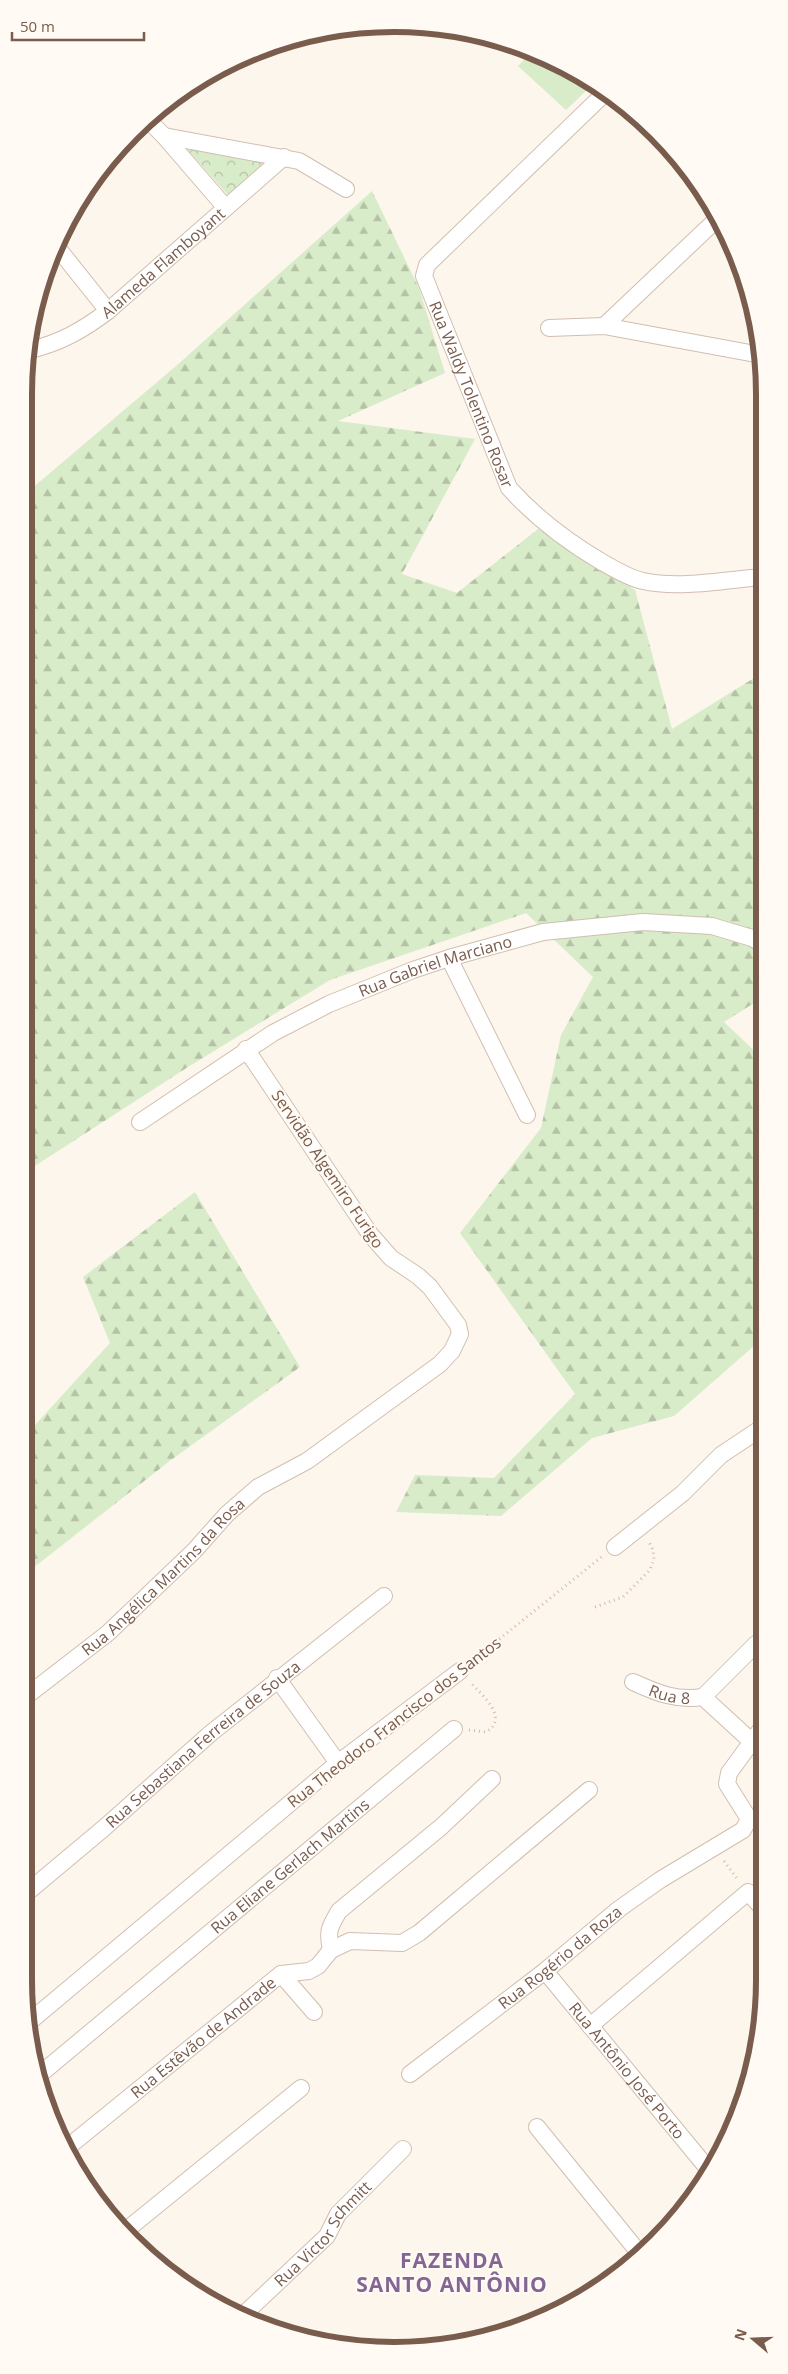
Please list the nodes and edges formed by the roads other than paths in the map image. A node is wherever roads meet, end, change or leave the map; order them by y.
1 (601, 97) edge
2 (153, 125) edge
3 (164, 136) junction
4 (284, 157) junction
5 (346, 189) dead end
6 (226, 208) junction
7 (712, 223) edge
8 (61, 253) edge
9 (108, 311) junction
10 (604, 326) junction
11 (550, 328) dead end
12 (36, 349) edge
13 (753, 353) edge
14 (756, 577) edge
15 (756, 940) edge
16 (449, 958) junction
17 (246, 1049) junction
18 (527, 1115) dead end
19 (140, 1122) dead end
20 (458, 1325) joint
21 (756, 1432) edge
22 (614, 1547) road end
23 (384, 1596) dead end
24 (756, 1644) dead end
25 (460, 1672) road end
26 (277, 1678) junction
27 (633, 1682) dead end
28 (32, 1692) edge
29 (703, 1697) junction
30 (454, 1729) road end
31 (756, 1735) edge
32 (751, 1741) junction
33 (338, 1763) junction
34 (492, 1779) dead end
35 (589, 1790) dead end
36 (32, 1889) edge
37 (756, 1901) edge
38 (330, 1950) junction
39 (546, 1971) junction
40 (281, 1974) junction
41 (314, 2012) dead end
42 (35, 2017) edge
43 (590, 2026) junction
44 (44, 2071) edge
45 (410, 2074) dead end
46 (301, 2088) dead end
47 (537, 2127) dead end
48 (72, 2144) edge
49 (403, 2150) dead end
50 (705, 2165) edge
51 (130, 2227) edge
52 (636, 2249) edge
53 (248, 2310) edge

1 - 14 street, Rua Waldy Tolentino Rosar
2 - 3 street
3 - 4 street
3 - 6 street
4 - 5 street
4 - 6 street, Alameda Flamboyant
6 - 9 street, Alameda Flamboyant
7 - 10 street
8 - 9 street
9 - 12 street, Alameda Flamboyant
10 - 11 street
10 - 13 street
15 - 16 street, Rua Gabriel Marciano
16 - 17 street, Rua Gabriel Marciano
16 - 18 street
17 - 19 street, Rua Gabriel Marciano
17 - 20 street, Servidão Algemiro Furigo
20 - 28 street, Rua Angélica Martins da Rosa
21 - 22 street
23 - 26 street, Rua Sebastiana Ferreira de Souza
24 - 29 street
25 - 33 street, Rua Theodoro Francisco dos Santos
26 - 33 street
26 - 36 street, Rua Sebastiana Ferreira de Souza
27 - 29 street, Rua 8
29 - 32 street, Rua 8
30 - 44 street, Rua Eliane Gerlach Martins
31 - 32 street
32 - 39 street, Rua Rogério da Roza
33 - 42 street, Rua Theodoro Francisco dos Santos
34 - 38 street
35 - 38 street, Rua Estêvão de Andrade
37 - 43 street
38 - 40 street, Rua Estêvão de Andrade
39 - 43 street, Rua Antônio José Porto
39 - 45 street, Rua Rogério da Roza
40 - 41 street
40 - 48 street, Rua Estêvão de Andrade
43 - 50 street, Rua Antônio José Porto
46 - 51 street
47 - 52 street
49 - 53 street, Rua Victor Schmitt

